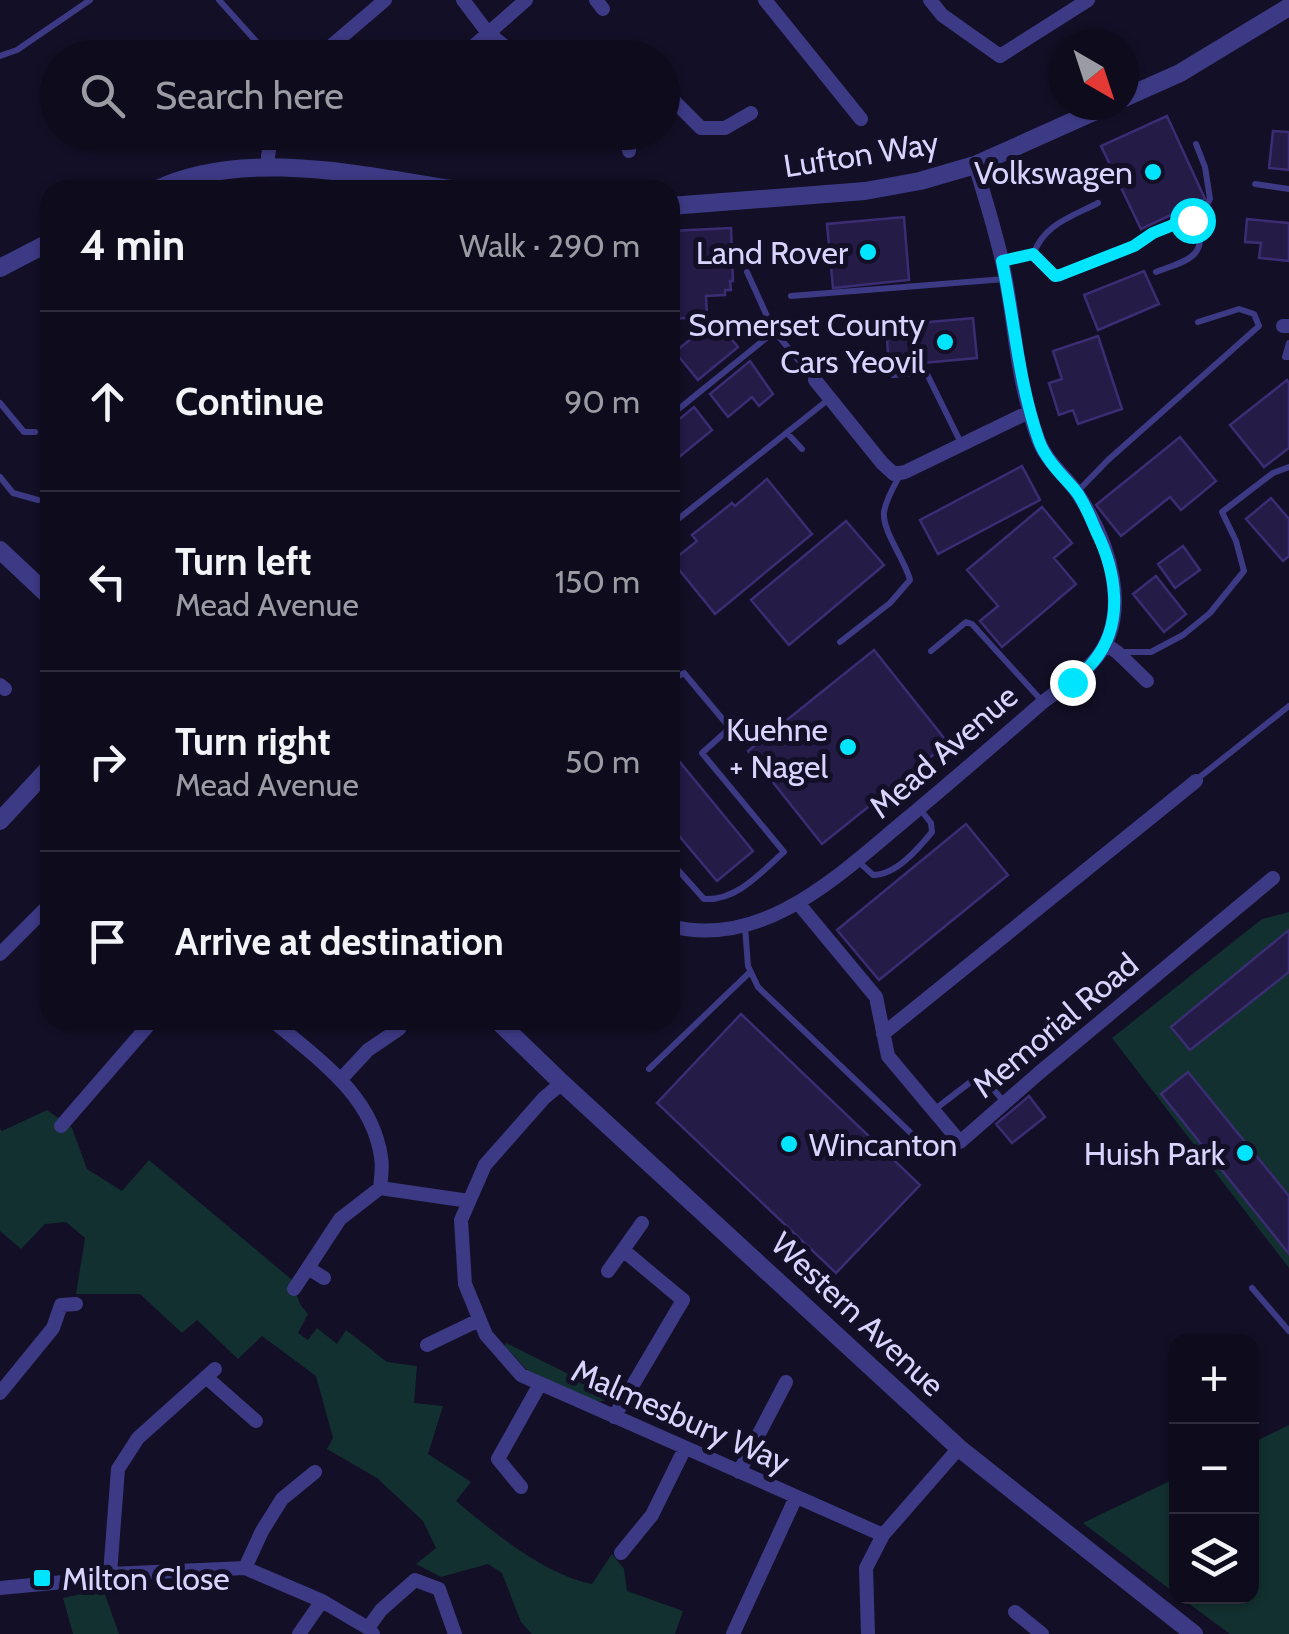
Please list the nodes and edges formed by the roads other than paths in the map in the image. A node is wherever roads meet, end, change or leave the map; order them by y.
1 (90, 0) edge
2 (219, 0) edge
3 (384, 0) edge
4 (463, 0) edge
5 (526, 0) edge
6 (765, 0) edge
7 (930, 0) edge
8 (1088, 0) edge
9 (1289, 7) edge
10 (488, 33) junction
11 (256, 40) edge
12 (338, 40) edge
13 (480, 40) edge
14 (496, 40) edge
15 (0, 56) edge
16 (1139, 92) edge
17 (680, 107) edge
18 (751, 113) dead end
19 (861, 118) dead end
20 (1076, 120) edge
21 (1196, 144) dead end
22 (269, 150) edge
23 (975, 165) junction
24 (269, 167) junction
25 (181, 180) edge
26 (372, 180) edge
27 (1255, 184) dead end
28 (1289, 189) edge
29 (1098, 203) dead end
30 (680, 205) edge
31 (1196, 223) junction
32 (40, 247) edge
33 (1033, 254) junction
34 (1002, 261) junction
35 (0, 268) edge
36 (747, 272) dead end
37 (1156, 272) dead end
38 (1006, 278) junction
39 (791, 296) dead end
40 (1198, 322) dead end
41 (776, 336) junction
42 (1289, 343) edge
43 (1289, 357) edge
44 (894, 375) dead end
45 (814, 380) joint
46 (830, 399) junction
47 (0, 403) edge
48 (680, 408) edge
49 (1029, 412) junction
50 (35, 432) dead end
51 (787, 432) junction
52 (962, 444) junction
53 (802, 449) dead end
54 (1289, 466) edge
55 (900, 474) junction
56 (0, 478) edge
57 (1077, 492) junction
58 (38, 500) dead end
59 (680, 518) edge
60 (0, 550) edge
61 (40, 588) edge
62 (840, 642) dead end
63 (1111, 648) junction
64 (931, 651) dead end
65 (680, 675) edge
66 (1147, 681) dead end
67 (1043, 702) junction
68 (1289, 706) edge
69 (40, 778) edge
70 (1196, 780) joint
71 (920, 808) junction
72 (0, 820) edge
73 (858, 861) junction
74 (680, 872) edge
75 (1274, 878) dead end
76 (798, 903) junction
77 (40, 914) edge
78 (745, 925) junction
79 (680, 928) edge
80 (0, 954) edge
81 (750, 972) junction
82 (145, 1030) edge
83 (284, 1030) edge
84 (398, 1030) edge
85 (507, 1030) edge
86 (883, 1034) junction
87 (649, 1069) dead end
88 (342, 1079) junction
89 (562, 1083) junction
90 (1005, 1102) junction
91 (934, 1110) junction
92 (61, 1126) dead end
93 (936, 1157) dead end
94 (380, 1188) junction
95 (469, 1201) junction
96 (642, 1223) dead end
97 (623, 1250) junction
98 (308, 1268) junction
99 (608, 1271) dead end
100 (324, 1278) dead end
101 (294, 1288) dead end
102 (1252, 1288) dead end
103 (76, 1304) dead end
104 (479, 1320) junction
105 (1289, 1332) edge
106 (427, 1345) dead end
107 (786, 1382) dead end
108 (540, 1384) junction
109 (0, 1393) edge
110 (614, 1417) junction
111 (256, 1420) dead end
112 (685, 1448) junction
113 (959, 1448) junction
114 (315, 1472) dead end
115 (738, 1472) junction
116 (521, 1487) dead end
117 (796, 1497) junction
118 (883, 1535) junction
119 (621, 1554) dead end
120 (245, 1568) junction
121 (110, 1574) junction
122 (0, 1588) edge
123 (322, 1601) junction
124 (1015, 1612) dead end
125 (371, 1631) edge
126 (299, 1634) edge
127 (456, 1634) edge
128 (733, 1634) edge
129 (868, 1634) edge
130 (1042, 1634) edge
131 (1194, 1634) edge

1 - 15 lane
2 - 11 lane
3 - 12 street
4 - 10 street
5 - 10 street
6 - 19 street
7 - 8 street
9 - 16 street
10 - 13 street
10 - 14 street
17 - 18 street
20 - 23 street, Lufton Way
21 - 31 lane
22 - 24 street
23 - 30 street, Lufton Way
23 - 34 street
24 - 25 street
24 - 26 street
27 - 28 lane
29 - 33 lane
31 - 33 lane
31 - 37 lane
32 - 35 street
33 - 34 lane
34 - 38 street
36 - 41 lane
38 - 39 lane
38 - 49 street
40 - 57 lane
41 - 45 lane
41 - 48 lane
42 - 43 lane
44 - 52 lane
45 - 46 street
46 - 51 lane
46 - 55 street
47 - 50 lane
49 - 52 street
49 - 57 street
51 - 53 lane
51 - 59 lane
52 - 55 street
54 - 63 lane
55 - 62 lane
56 - 58 lane
57 - 63 street
60 - 61 street
63 - 66 street
63 - 67 street, Mead Avenue
64 - 67 lane
65 - 74 lane
67 - 71 street, Mead Avenue
68 - 70 lane
69 - 72 street
70 - 86 street
71 - 73 street, Mead Avenue
71 - 73 lane
73 - 76 street, Mead Avenue
75 - 90 street, Memorial Road
76 - 78 street, Mead Avenue
76 - 86 street, Memorial Road
77 - 80 street
78 - 79 street, Mead Avenue
78 - 81 lane
81 - 87 lane
81 - 93 lane
82 - 92 street
83 - 88 street
84 - 88 street
85 - 89 street, Western Avenue
86 - 91 street, Memorial Road
88 - 94 street
89 - 95 street, Malmesbury Way
89 - 113 street, Western Avenue
90 - 91 lane
90 - 91 street, Memorial Road
94 - 95 street
94 - 98 street
95 - 104 street, Malmesbury Way
96 - 97 street
97 - 99 street
97 - 110 street
98 - 100 street
98 - 101 street
102 - 105 lane
103 - 109 street
104 - 106 street
104 - 108 street, Malmesbury Way
107 - 115 street
108 - 110 street, Malmesbury Way
108 - 116 street
110 - 112 street, Malmesbury Way
111 - 121 street
112 - 115 street, Malmesbury Way
112 - 119 street
113 - 118 street
113 - 131 street, Western Avenue
114 - 120 street
115 - 117 street, Malmesbury Way
117 - 118 street, Malmesbury Way
117 - 128 street
118 - 129 street
120 - 121 street
120 - 123 street
121 - 122 street
123 - 125 street
123 - 126 street
124 - 130 street
125 - 127 street

